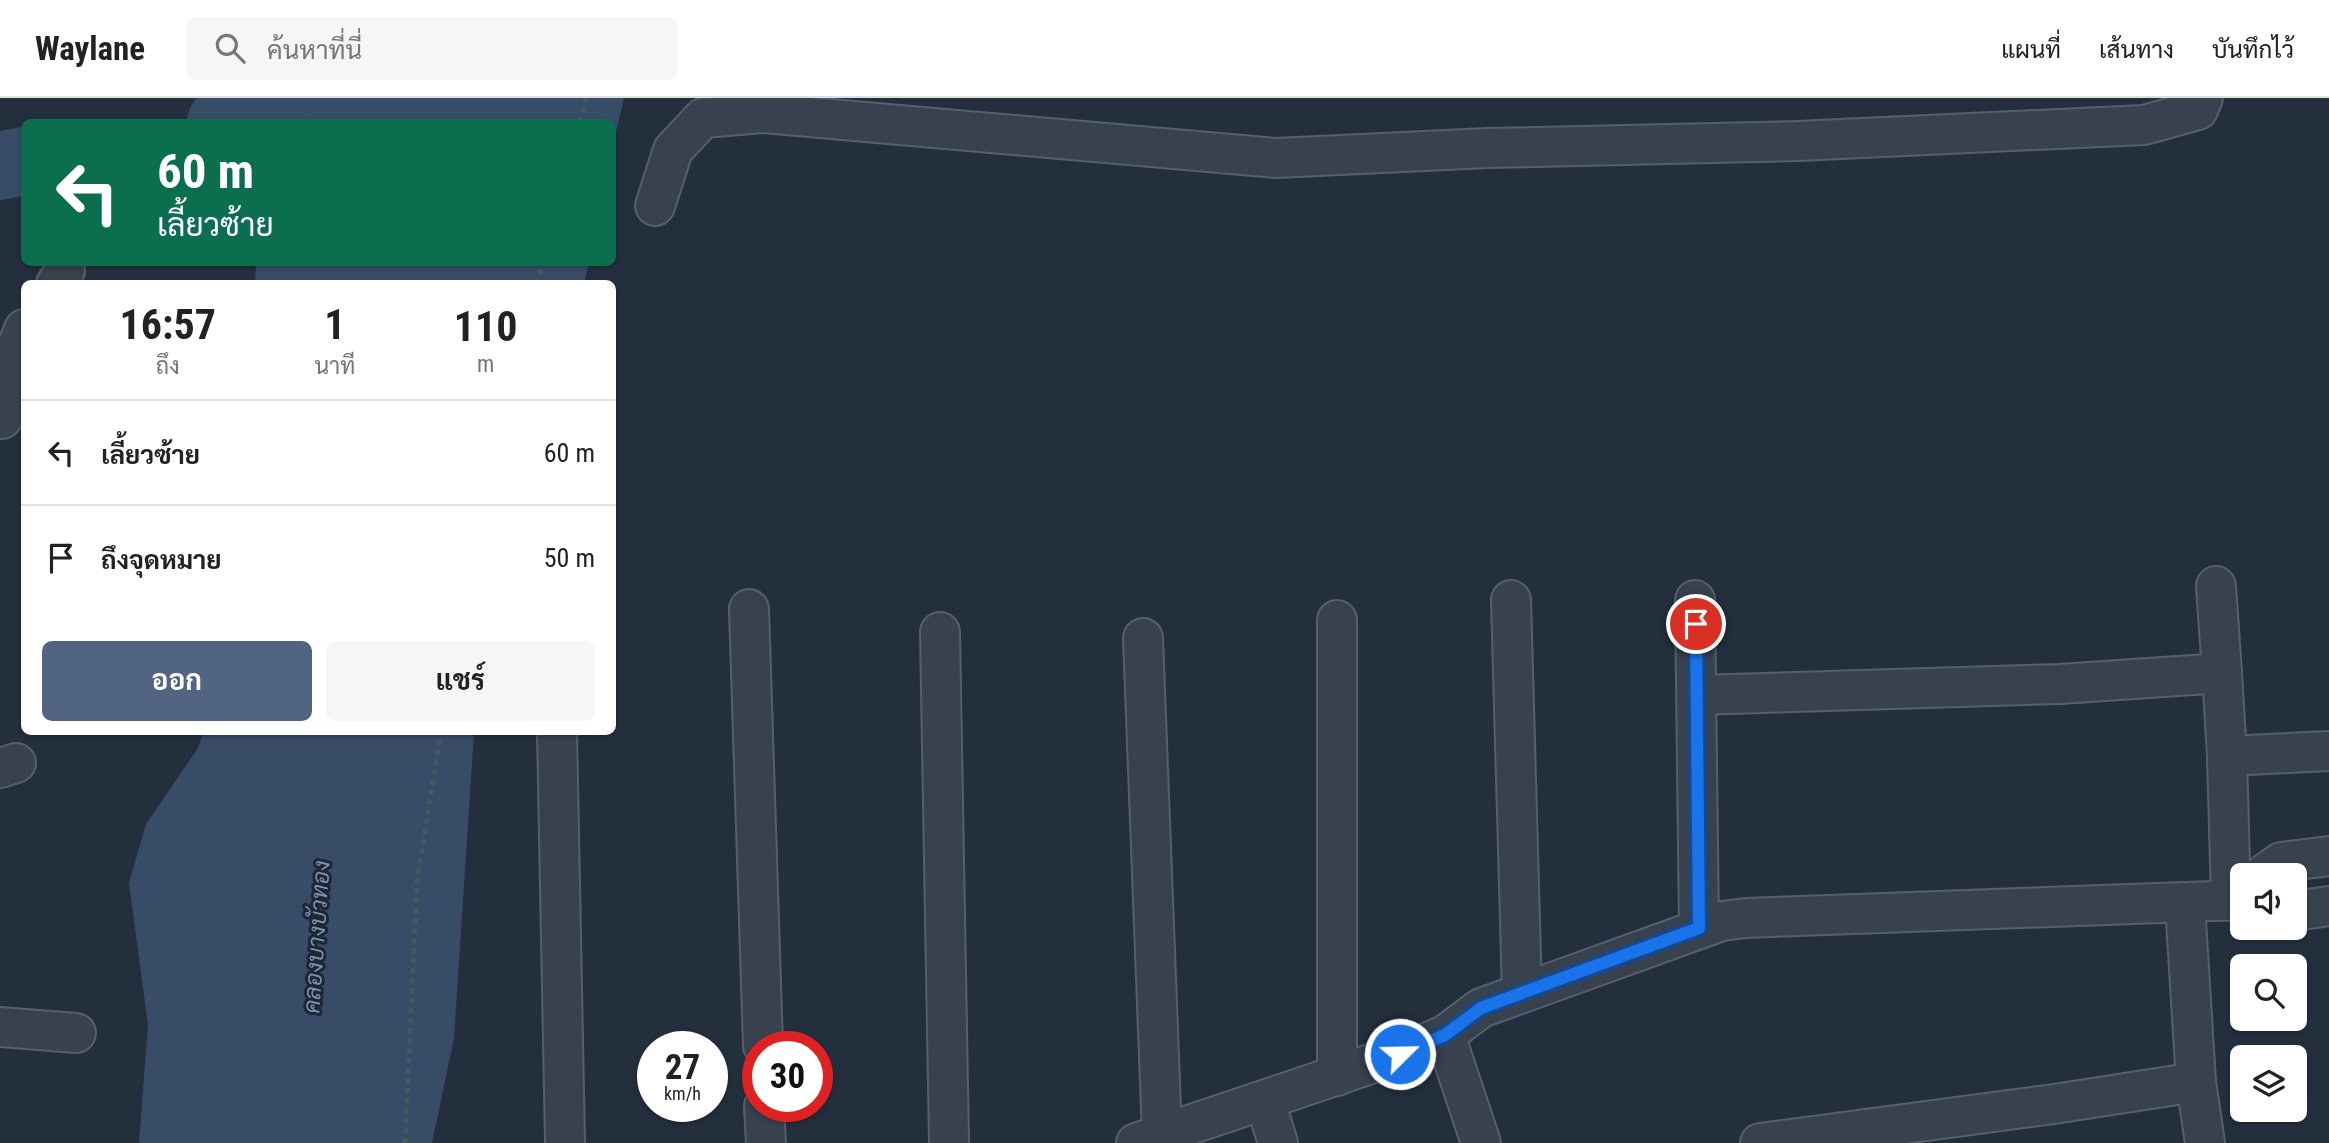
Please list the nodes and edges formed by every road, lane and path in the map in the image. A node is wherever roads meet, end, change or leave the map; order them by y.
1 (586, 98) edge
2 (2203, 98) edge
3 (581, 119) edge
4 (655, 206) dead end
5 (21, 337) edge
6 (9, 418) edge
7 (2216, 586) dead end
8 (1511, 600) dead end
9 (1695, 600) dead end
10 (750, 609) dead end
11 (1337, 620) dead end
12 (940, 632) dead end
13 (1143, 638) dead end
14 (2222, 673) junction
15 (1697, 695) junction
16 (441, 735) edge
17 (557, 735) edge
18 (2329, 751) edge
19 (2227, 756) junction
20 (2329, 856) edge
21 (2234, 863) edge
22 (2280, 863) edge
23 (2230, 901) edge
24 (2185, 904) junction
25 (2329, 906) edge
26 (2307, 909) edge
27 (1699, 928) junction
28 (1522, 993) junction
29 (0, 1027) edge
30 (763, 1031) edge
31 (76, 1033) dead end
32 (1445, 1035) junction
33 (1337, 1076) junction
34 (2196, 1082) junction
35 (1265, 1101) junction
36 (764, 1122) edge
37 (1149, 1139) edge
38 (405, 1143) edge
39 (565, 1143) edge
40 (765, 1143) edge
41 (949, 1143) edge
42 (1278, 1143) edge
43 (1481, 1143) edge
44 (1760, 1143) edge
45 (2205, 1143) edge

1 - 3 path
2 - 4 street
5 - 6 street
7 - 14 street
8 - 28 street
9 - 15 street
10 - 30 street
11 - 33 street
12 - 41 street
13 - 37 street
14 - 15 street
14 - 19 street
15 - 27 street
16 - 38 path
17 - 39 street
18 - 19 street
19 - 21 street
20 - 22 street
23 - 24 street
24 - 27 street
24 - 34 street
25 - 26 street
27 - 28 street
28 - 32 street
29 - 31 street
32 - 33 street
32 - 43 street
33 - 35 street
34 - 44 street
34 - 45 street
35 - 37 street
35 - 42 street
36 - 40 street

